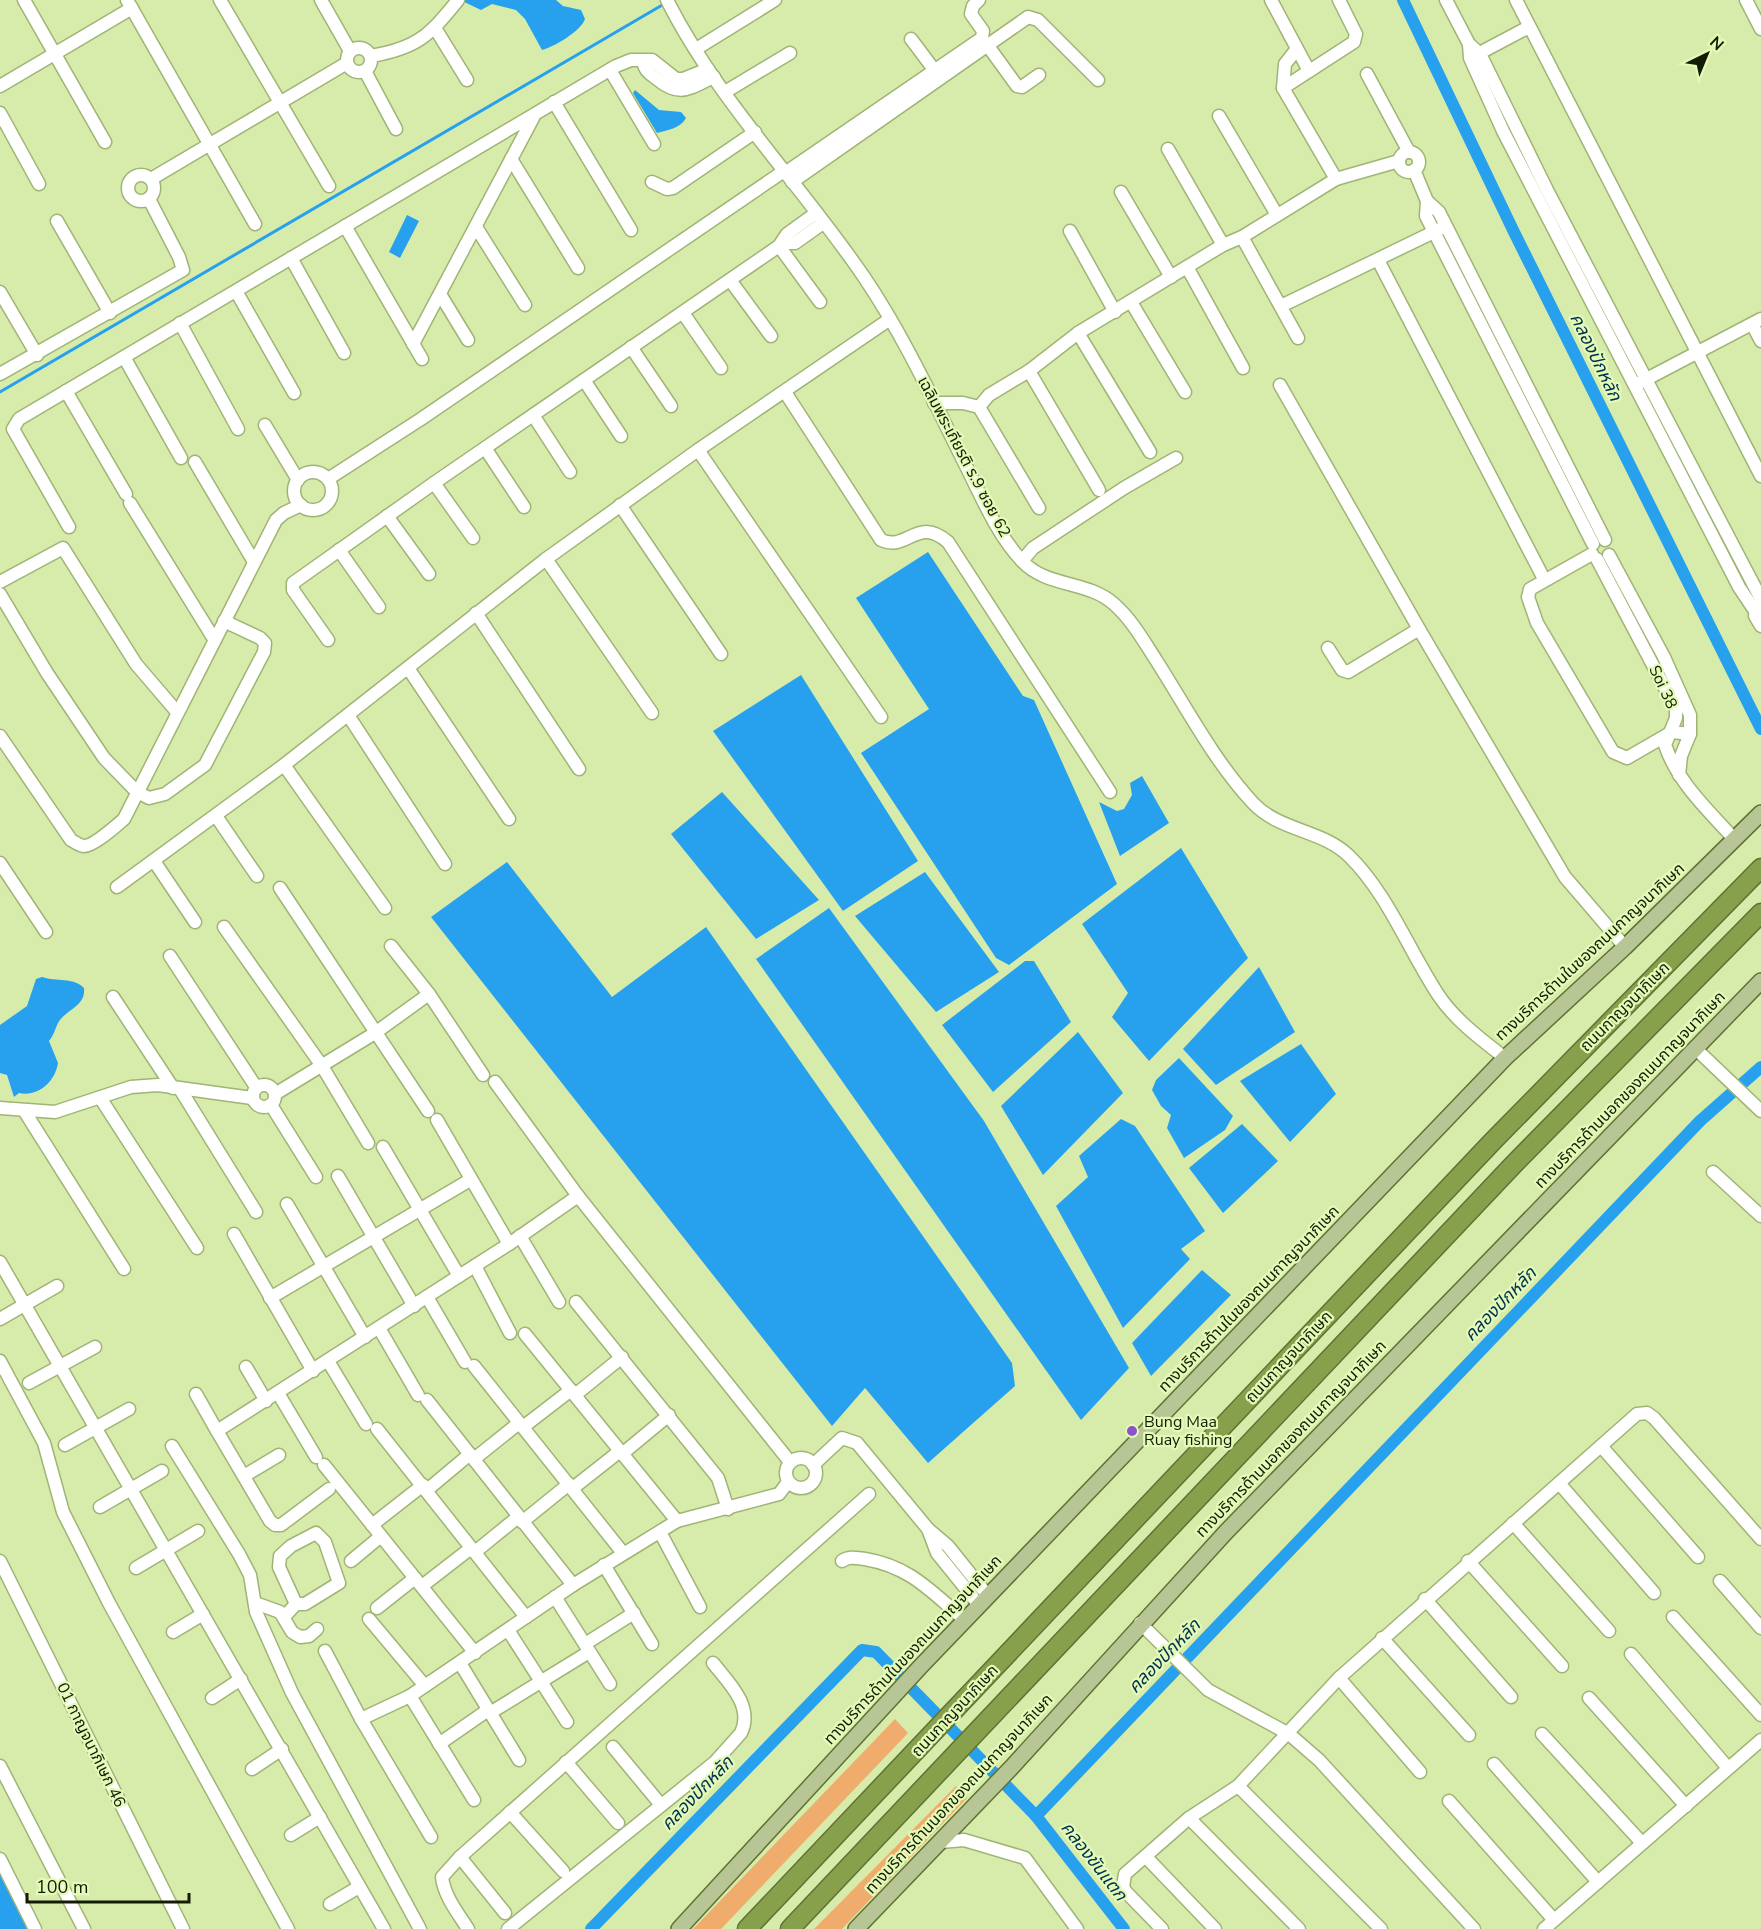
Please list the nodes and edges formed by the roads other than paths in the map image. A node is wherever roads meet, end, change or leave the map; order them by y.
1 (24, 0) edge
2 (220, 0) edge
3 (321, 0) edge
4 (458, 0) edge
5 (775, 0) edge
6 (979, 0) edge
7 (1271, 0) edge
8 (1339, 0) edge
9 (1446, 0) edge
10 (1516, 0) edge
11 (1746, 0) edge
12 (129, 4) edge
13 (669, 5) edge
14 (1529, 27) junction
15 (435, 28) junction
16 (1761, 29) edge
17 (911, 39) dead end
18 (988, 46) junction
19 (696, 49) junction
20 (1296, 50) junction
21 (790, 53) dead end
22 (56, 54) junction
23 (370, 56) junction
24 (1475, 56) junction
25 (349, 57) junction
26 (366, 70) junction
27 (610, 70) junction
28 (935, 71) junction
29 (1309, 71) junction
30 (711, 73) junction
31 (1367, 74) dead end
32 (1039, 75) dead end
33 (467, 80) dead end
34 (1098, 80) dead end
35 (0, 86) edge
36 (1283, 88) junction
37 (725, 92) junction
38 (279, 101) junction
39 (554, 102) junction
40 (0, 113) edge
41 (1219, 116) dead end
42 (533, 117) junction
43 (396, 129) dead end
44 (755, 132) junction
45 (105, 142) dead end
46 (210, 143) junction
47 (654, 144) dead end
48 (1168, 149) dead end
49 (1409, 152) junction
50 (511, 159) junction
51 (1399, 161) junction
52 (1414, 170) junction
53 (787, 176) junction
54 (151, 179) junction
55 (1336, 179) junction
56 (652, 182) dead end
57 (39, 184) dead end
58 (329, 186) dead end
59 (1121, 192) dead end
60 (148, 199) junction
61 (1427, 201) junction
62 (1277, 215) junction
63 (820, 218) junction
64 (57, 221) dead end
65 (255, 224) dead end
66 (345, 226) junction
67 (1446, 226) junction
68 (476, 227) junction
69 (631, 230) dead end
70 (1070, 231) dead end
71 (1434, 232) junction
72 (1242, 237) junction
73 (782, 244) junction
74 (1223, 245) junction
75 (291, 258) junction
76 (1378, 260) junction
77 (1187, 267) junction
78 (578, 268) dead end
79 (1171, 277) junction
80 (730, 280) junction
81 (236, 291) junction
82 (0, 292) edge
83 (440, 294) junction
84 (820, 302) dead end
85 (1131, 302) junction
86 (525, 305) dead end
87 (1281, 306) junction
88 (1115, 312) junction
89 (110, 313) junction
90 (683, 314) junction
91 (890, 319) junction
92 (1757, 321) edge
93 (180, 324) junction
94 (1078, 333) junction
95 (771, 336) dead end
96 (1298, 338) dead end
97 (468, 340) dead end
98 (1761, 341) edge
99 (413, 344) junction
100 (631, 347) junction
101 (344, 353) dead end
102 (1698, 353) junction
103 (37, 355) junction
104 (124, 357) junction
105 (422, 359) dead end
106 (721, 368) dead end
107 (1243, 368) dead end
108 (1029, 371) junction
109 (0, 374) edge
110 (584, 380) junction
111 (1641, 382) junction
112 (1280, 385) dead end
113 (1520, 386) junction
114 (66, 391) junction
115 (785, 392) junction
116 (1185, 392) dead end
117 (294, 393) dead end
118 (934, 403) junction
119 (671, 406) dead end
120 (979, 407) junction
121 (533, 415) junction
122 (265, 425) dead end
123 (238, 429) dead end
124 (621, 436) dead end
125 (485, 448) junction
126 (698, 450) junction
127 (1150, 453) dead end
128 (182, 458) dead end
129 (1176, 458) dead end
130 (195, 462) dead end
131 (570, 472) dead end
132 (1761, 476) edge
133 (328, 479) junction
134 (297, 480) junction
135 (434, 483) junction
136 (1099, 490) dead end
137 (301, 505) junction
138 (620, 505) junction
139 (524, 507) dead end
140 (1039, 508) dead end
141 (387, 516) junction
142 (69, 527) dead end
143 (472, 538) dead end
144 (339, 550) junction
145 (1599, 550) junction
146 (546, 559) junction
147 (1022, 561) junction
148 (254, 562) junction
149 (429, 574) dead end
150 (1544, 579) junction
151 (0, 582) edge
152 (0, 594) edge
153 (1759, 604) edge
154 (379, 608) dead end
155 (476, 613) junction
156 (224, 621) junction
157 (1761, 626) edge
158 (1419, 629) junction
159 (214, 639) junction
160 (328, 640) dead end
161 (1328, 648) dead end
162 (722, 654) dead end
163 (408, 668) junction
164 (1681, 708) junction
165 (177, 712) junction
166 (652, 713) dead end
167 (348, 715) junction
168 (881, 717) dead end
169 (1672, 732) junction
170 (1690, 734) junction
171 (0, 736) edge
172 (284, 765) junction
173 (579, 769) dead end
174 (1679, 775) junction
175 (137, 792) junction
176 (1110, 792) dead end
177 (1761, 813) edge
178 (216, 816) junction
179 (510, 819) dead end
180 (1734, 839) junction
181 (154, 861) junction
182 (0, 863) edge
183 (445, 864) dead end
184 (1761, 868) edge
185 (257, 876) dead end
186 (117, 887) dead end
187 (280, 888) dead end
188 (385, 908) dead end
189 (1761, 913) edge
190 (195, 922) dead end
191 (224, 927) dead end
192 (46, 932) dead end
193 (391, 946) dead end
194 (1625, 947) junction
195 (170, 956) dead end
196 (1761, 981) edge
197 (429, 994) junction
198 (113, 997) dead end
199 (375, 1033) junction
200 (1695, 1048) junction
201 (1505, 1058) junction
202 (322, 1066) junction
203 (483, 1075) dead end
204 (495, 1082) dead end
205 (177, 1088) junction
206 (254, 1092) junction
207 (101, 1099) junction
208 (273, 1099) junction
209 (0, 1108) edge
210 (1758, 1108) edge
211 (26, 1112) junction
212 (368, 1143) dead end
213 (383, 1147) dead end
214 (1713, 1172) dead end
215 (338, 1176) dead end
216 (316, 1177) dead end
217 (470, 1180) junction
218 (578, 1196) junction
219 (287, 1204) dead end
220 (419, 1209) junction
221 (256, 1212) dead end
222 (1761, 1215) edge
223 (234, 1234) dead end
224 (373, 1236) junction
225 (520, 1236) junction
226 (508, 1244) junction
227 (197, 1248) dead end
228 (0, 1262) edge
229 (323, 1266) junction
230 (475, 1266) junction
231 (124, 1269) dead end
232 (459, 1276) junction
233 (57, 1286) dead end
234 (427, 1297) junction
235 (270, 1298) junction
236 (559, 1302) dead end
237 (576, 1302) dead end
238 (25, 1305) junction
239 (414, 1306) junction
240 (0, 1319) edge
241 (379, 1328) junction
242 (510, 1333) dead end
243 (525, 1334) dead end
244 (365, 1337) junction
245 (95, 1347) dead end
246 (622, 1357) junction
247 (328, 1361) junction
248 (0, 1362) edge
249 (60, 1366) junction
250 (246, 1366) dead end
251 (313, 1371) junction
252 (29, 1383) dead end
253 (278, 1393) junction
254 (573, 1393) junction
255 (196, 1394) dead end
256 (266, 1401) junction
257 (129, 1409) dead end
258 (669, 1415) junction
259 (521, 1425) junction
260 (96, 1428) junction
261 (217, 1431) junction
262 (65, 1445) dead end
263 (172, 1446) dead end
264 (1601, 1446) junction
265 (621, 1453) junction
266 (279, 1455) dead end
267 (472, 1457) junction
268 (790, 1462) junction
269 (813, 1465) junction
270 (162, 1471) dead end
271 (243, 1476) junction
272 (788, 1482) junction
273 (1559, 1483) junction
274 (571, 1486) junction
275 (425, 1487) junction
276 (131, 1489) junction
277 (329, 1489) dead end
278 (869, 1494) dead end
279 (100, 1507) dead end
280 (728, 1509) junction
281 (520, 1519) junction
282 (677, 1521) junction
283 (1513, 1523) junction
284 (372, 1526) junction
285 (198, 1531) dead end
286 (660, 1532) junction
287 (381, 1536) junction
288 (1761, 1539) edge
289 (167, 1550) junction
290 (473, 1550) junction
291 (623, 1553) junction
292 (1698, 1557) dead end
293 (351, 1560) dead end
294 (0, 1561) edge
295 (842, 1561) dead end
296 (1468, 1562) junction
297 (604, 1565) junction
298 (136, 1568) dead end
299 (1720, 1581) dead end
300 (419, 1582) junction
301 (573, 1585) junction
302 (1654, 1593) dead end
303 (555, 1597) junction
304 (1425, 1599) junction
305 (983, 1600) junction
306 (255, 1603) junction
307 (296, 1604) junction
308 (699, 1607) dead end
309 (377, 1608) dead end
310 (634, 1613) junction
311 (203, 1614) junction
312 (284, 1617) junction
313 (526, 1617) junction
314 (1673, 1617) dead end
315 (369, 1618) dead end
316 (965, 1620) junction
317 (1140, 1623) junction
318 (1761, 1628) edge
319 (317, 1629) dead end
320 (508, 1630) junction
321 (1609, 1631) dead end
322 (173, 1632) dead end
323 (1382, 1638) junction
324 (652, 1644) dead end
325 (587, 1648) junction
326 (325, 1651) dead end
327 (475, 1653) junction
328 (1631, 1654) dead end
329 (460, 1663) junction
330 (713, 1663) dead end
331 (1562, 1666) dead end
332 (1339, 1677) junction
333 (241, 1679) junction
334 (540, 1681) junction
335 (610, 1684) dead end
336 (425, 1686) junction
337 (410, 1696) junction
338 (1511, 1697) dead end
339 (212, 1698) dead end
340 (1589, 1698) dead end
341 (489, 1712) junction
342 (1761, 1715) edge
343 (361, 1719) junction
344 (567, 1722) dead end
345 (1289, 1734) junction
346 (1542, 1734) dead end
347 (1469, 1735) dead end
348 (1761, 1740) edge
349 (439, 1744) junction
350 (613, 1747) dead end
351 (282, 1749) junction
352 (519, 1760) dead end
353 (566, 1762) junction
354 (1494, 1764) dead end
355 (0, 1766) edge
356 (1728, 1768) junction
357 (252, 1769) dead end
358 (1420, 1772) dead end
359 (1238, 1786) junction
360 (474, 1800) dead end
361 (1449, 1801) dead end
362 (661, 1805) junction
363 (1686, 1806) junction
364 (510, 1812) junction
365 (321, 1817) junction
366 (1189, 1818) junction
367 (618, 1823) dead end
368 (291, 1835) dead end
369 (431, 1837) dead end
370 (941, 1842) junction
371 (1642, 1843) junction
372 (459, 1857) junction
373 (1146, 1857) junction
374 (0, 1859) edge
375 (563, 1871) dead end
376 (1598, 1882) junction
377 (359, 1887) junction
378 (330, 1904) dead end
379 (505, 1913) dead end
380 (1554, 1920) junction
381 (35, 1929) edge
382 (84, 1929) edge
383 (183, 1929) edge
384 (288, 1929) edge
385 (384, 1929) edge
386 (420, 1929) edge
387 (468, 1929) edge
388 (508, 1929) edge
389 (680, 1929) edge
390 (747, 1929) edge
391 (790, 1929) edge
392 (855, 1929) edge
393 (1077, 1929) edge
394 (1162, 1929) edge
395 (1215, 1929) edge
396 (1299, 1929) edge
397 (1381, 1929) edge
398 (1474, 1929) edge
399 (1544, 1929) edge

1 - 22 street
2 - 38 street
3 - 25 street
4 - 15 street
5 - 19 street
6 - 28 street
7 - 20 street
8 - 29 street
9 - 24 street
10 - 14 street
11 - 16 street
12 - 22 street
12 - 46 street
13 - 19 street, เฉลิมพระเกียรติ ร.9 ซอย 62
14 - 24 street
14 - 102 street
15 - 23 street
15 - 33 street
17 - 28 street
18 - 32 street
18 - 34 street
18 - 53 street
19 - 30 street, เฉลิมพระเกียรติ ร.9 ซอย 62
20 - 29 street
20 - 36 street
21 - 37 street
22 - 35 street
22 - 45 street
23 - 25 street
23 - 26 street
24 - 111 street
25 - 26 street
25 - 38 street
26 - 43 street
27 - 30 street
27 - 39 street
27 - 47 street
28 - 53 street
29 - 36 street
30 - 37 street, เฉลิมพระเกียรติ ร.9 ซอย 62
31 - 49 street
36 - 55 street
37 - 44 street, เฉลิมพระเกียรติ ร.9 ซอย 62
38 - 46 street
38 - 58 street
39 - 42 street
39 - 69 street
40 - 57 street
41 - 62 street
42 - 50 street
42 - 66 street
44 - 53 street, เฉลิมพระเกียรติ ร.9 ซอย 62
44 - 56 street
46 - 54 street
46 - 65 street
48 - 74 street
49 - 51 street
49 - 52 street
50 - 68 street
50 - 78 street
51 - 52 street
51 - 55 street
52 - 61 street
53 - 63 street, เฉลิมพระเกียรติ ร.9 ซอย 62
53 - 133 street
54 - 60 street
54 - 60 street
55 - 62 street
59 - 79 street
60 - 89 street
61 - 67 street
61 - 71 street
62 - 72 street
63 - 73 street
63 - 91 street, เฉลิมพระเกียรติ ร.9 ซอย 62
64 - 89 street
66 - 75 street
66 - 99 street
67 - 71 street
67 - 113 street
68 - 83 street
68 - 86 street
70 - 88 street
71 - 76 street
71 - 113 street
72 - 74 street
72 - 87 street
73 - 80 street
73 - 84 street
74 - 77 street
75 - 81 street
75 - 101 street
76 - 87 street
76 - 150 street
77 - 79 street
77 - 107 street
79 - 85 street
80 - 90 street
80 - 95 street
81 - 93 street
81 - 117 street
82 - 103 street
83 - 97 street
83 - 99 street
85 - 88 street
85 - 116 street
87 - 96 street
88 - 94 street
89 - 103 street
90 - 100 street
90 - 106 street
91 - 115 street
91 - 118 street, เฉลิมพระเกียรติ ร.9 ซอย 62
92 - 98 street
92 - 102 street
93 - 104 street
93 - 123 street
94 - 108 street
94 - 127 street
99 - 105 street
100 - 110 street
100 - 119 street
102 - 111 street
102 - 132 street
103 - 109 street
104 - 114 street
104 - 128 street
108 - 120 street
108 - 136 street
110 - 121 street
110 - 124 street
111 - 153 street
112 - 158 street
113 - 145 street, Soi 38
114 - 142 street
114 - 159 street
115 - 126 street
115 - 176 street
118 - 120 street
118 - 147 street, เฉลิมพระเกียรติ ร.9 ซอย 62
120 - 140 street
121 - 125 street
121 - 131 street
122 - 134 street
125 - 135 street
125 - 139 street
126 - 138 street
126 - 168 street
129 - 147 street
130 - 148 street
133 - 134 street
133 - 137 street
134 - 137 street
135 - 141 street
135 - 143 street
137 - 148 street
138 - 146 street
138 - 162 street
141 - 144 street
141 - 149 street
144 - 154 street
144 - 160 street
145 - 150 street
145 - 164 street, Soi 38
146 - 155 street
146 - 166 street
147 - 201 street, เฉลิมพระเกียรติ ร.9 ซอย 62
148 - 156 street
150 - 169 street
151 - 165 street
152 - 175 street
153 - 157 street
155 - 163 street
155 - 173 street
156 - 159 street
156 - 175 street
158 - 161 street
158 - 194 street
159 - 165 street
163 - 167 street
163 - 179 street
164 - 169 street, Soi 38
164 - 170 street
165 - 175 street
167 - 172 street
167 - 183 street
169 - 170 street
169 - 174 street, Soi 38
170 - 174 street
171 - 175 street
172 - 178 street
172 - 188 street
174 - 180 street, Soi 38
177 - 180 main road, ทางบริการด้านในของถนนกาญจนาภิเษก
178 - 181 street
178 - 185 street
180 - 194 main road, ทางบริการด้านในของถนนกาญจนาภิเษก
181 - 186 street
181 - 190 street
182 - 192 street
184 - 390 highway, ถนนกาญจนาภิเษก
187 - 199 street
189 - 391 highway, ถนนกาญจนาภิเษก
191 - 202 street
193 - 197 street
194 - 201 main road, ทางบริการด้านในของถนนกาญจนาภิเษก
195 - 206 street
196 - 200 main road, ทางบริการด้านนอกของถนนกาญจนาภิเษก
197 - 199 street
197 - 203 street
198 - 205 street
199 - 202 street
199 - 217 street
200 - 210 street
200 - 317 main road, ทางบริการด้านนอกของถนนกาญจนาภิเษก
201 - 305 main road, ทางบริการด้านในของถนนกาญจนาภิเษก
202 - 208 street
202 - 212 street
204 - 218 street
205 - 206 street
205 - 207 street
205 - 221 street
206 - 208 street
206 - 208 street
207 - 211 street
207 - 227 street
208 - 216 street
209 - 211 street
211 - 231 street
213 - 220 street
214 - 222 street
215 - 224 street
217 - 220 street
217 - 226 street
218 - 225 street
218 - 268 street
219 - 229 street
220 - 224 street
220 - 232 street
223 - 235 street
224 - 229 street
224 - 239 street
225 - 226 street
225 - 236 street
226 - 230 street
228 - 238 street
229 - 235 street
229 - 244 street
230 - 232 street
230 - 242 street
232 - 234 street
233 - 238 street
234 - 239 street
234 - 259 street
235 - 251 street
237 - 246 street
238 - 240 street
238 - 249 street
239 - 241 street
241 - 244 street
241 - 267 street
243 - 254 street
244 - 247 street
245 - 249 street
246 - 254 street
246 - 258 street
247 - 251 street
247 - 275 street
248 - 384 street
249 - 252 street
249 - 260 street
250 - 256 street
251 - 253 street
253 - 256 street
253 - 284 street
254 - 259 street
254 - 265 street
255 - 261 street
256 - 261 street
257 - 260 street
258 - 265 street
258 - 280 street
259 - 267 street
259 - 274 street
260 - 262 street
260 - 276 street
261 - 271 street
263 - 306 street
264 - 273 street
264 - 288 street
264 - 292 street
265 - 274 street
265 - 282 street
266 - 271 street
267 - 275 street
267 - 281 street
268 - 269 street
268 - 272 street
269 - 272 street
269 - 305 street
270 - 276 street
271 - 277 street
272 - 280 street
273 - 283 street
273 - 302 street
274 - 281 street
274 - 291 street
275 - 284 street
275 - 290 street
276 - 279 street
276 - 289 street
278 - 353 street
280 - 282 street
281 - 290 street
281 - 301 street
282 - 286 street
283 - 296 street
283 - 321 street
284 - 287 street
285 - 289 street
286 - 291 street
286 - 308 street
287 - 293 street
287 - 300 street
289 - 298 street
289 - 311 street
290 - 300 street
290 - 313 street
291 - 297 street
294 - 383 street, 01 กาญจนาภิเษก 46
295 - 316 street
296 - 304 street
296 - 331 street
297 - 301 street
297 - 310 street
299 - 318 street
300 - 309 street
300 - 327 street
301 - 303 street
303 - 313 street
303 - 325 street
304 - 323 street
304 - 338 street
305 - 316 main road, ทางบริการด้านในของถนนกาญจนาภิเษก
306 - 312 street
306 - 386 street
307 - 307 street
307 - 312 street
310 - 324 street
310 - 325 street
311 - 322 street
311 - 333 street
312 - 319 street
313 - 320 street
314 - 342 street
315 - 336 street
316 - 389 main road, ทางบริการด้านในของถนนกาญจนาภิเษก
317 - 345 street
317 - 370 main road, ทางบริการด้านนอกของถนนกาญจนาภิเษก
320 - 327 street
320 - 334 street
323 - 332 street
323 - 347 street
325 - 334 street
325 - 335 street
326 - 343 street
327 - 329 street
328 - 356 street
329 - 336 street
329 - 341 street
330 - 362 street
332 - 345 street
332 - 358 street
333 - 339 street
333 - 351 street
334 - 341 street
334 - 344 street
336 - 337 street
337 - 343 street
337 - 349 street
340 - 363 street
341 - 349 street
341 - 352 street
343 - 369 street
345 - 359 street
345 - 398 street
346 - 371 street
348 - 356 street
349 - 360 street
350 - 362 street
351 - 357 street
351 - 365 street
353 - 364 street
353 - 367 street
354 - 376 street
355 - 382 street
356 - 363 street
359 - 366 street
359 - 397 street
361 - 380 street
362 - 388 street
363 - 371 street
364 - 372 street
364 - 375 street
365 - 368 street
365 - 377 street
366 - 373 street
366 - 396 street
370 - 392 main road, ทางบริการด้านนอกของถนนกาญจนาภิเษก
370 - 393 street
371 - 376 street
372 - 379 street
372 - 387 street
373 - 394 street
373 - 395 street
374 - 381 street
376 - 380 street
377 - 378 street
377 - 385 street
380 - 399 street

